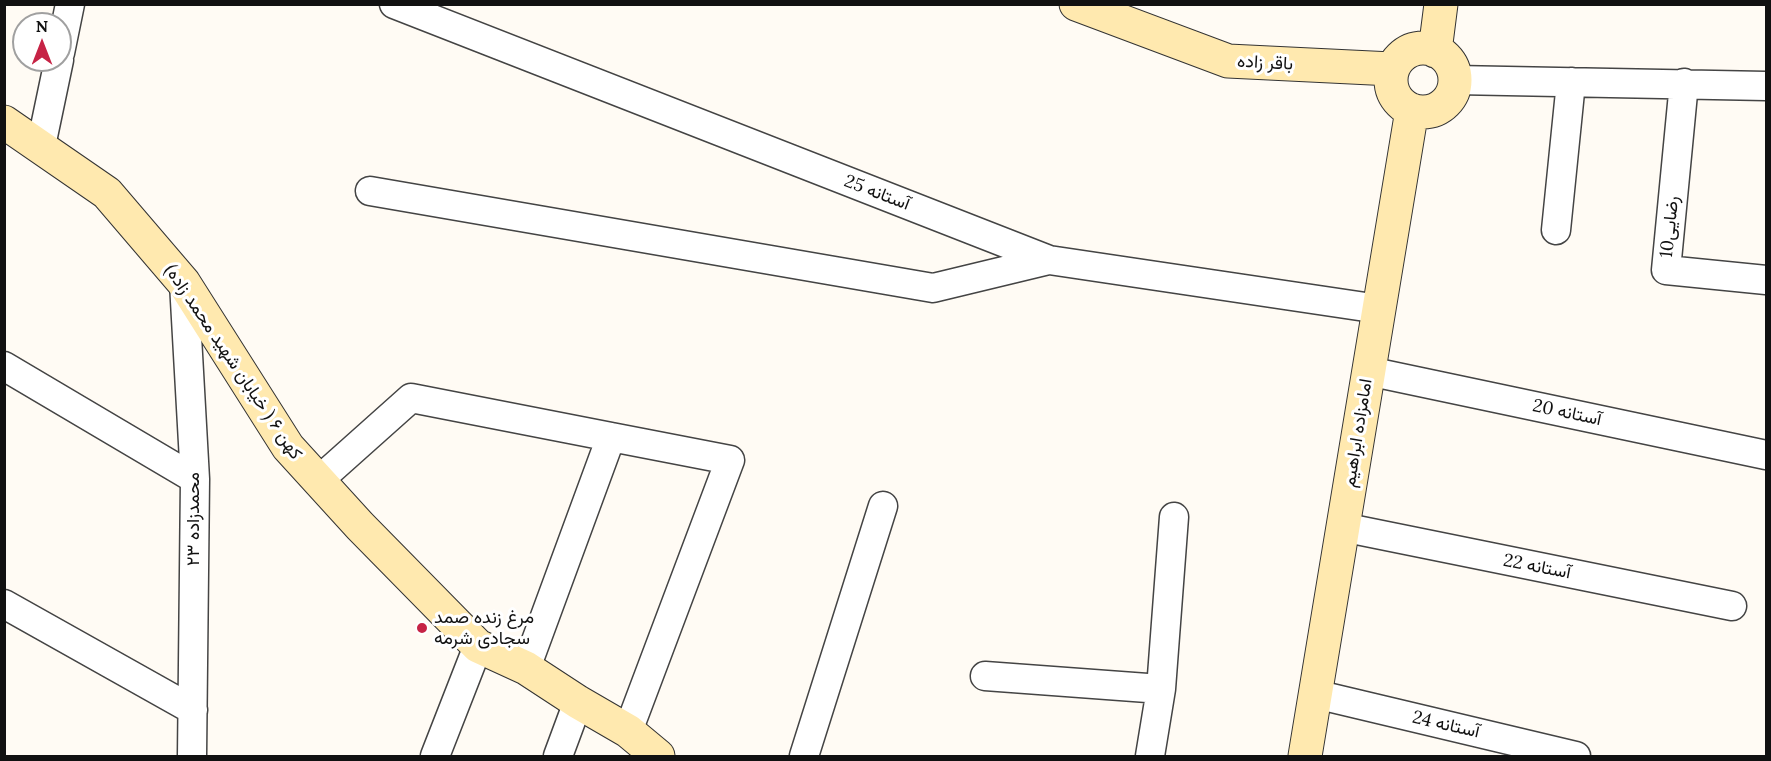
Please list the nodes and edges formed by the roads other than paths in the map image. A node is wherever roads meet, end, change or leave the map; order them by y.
1 (394, 4) edge
2 (1441, 4) edge
3 (1095, 8) edge
4 (1436, 51) junction
5 (1392, 69) junction
6 (56, 72) edge
7 (1455, 80) junction
8 (1571, 82) junction
9 (1684, 83) junction
10 (1767, 86) edge
11 (1412, 111) junction
12 (4, 122) edge
13 (41, 146) junction
14 (370, 191) dead end
15 (1556, 230) dead end
16 (1049, 260) junction
17 (1767, 280) edge
18 (184, 283) junction
19 (1379, 309) junction
20 (4, 366) edge
21 (1368, 371) junction
22 (611, 437) junction
23 (1767, 455) edge
24 (195, 480) junction
25 (318, 481) junction
26 (883, 506) dead end
27 (1174, 517) dead end
28 (1342, 527) junction
29 (4, 604) edge
30 (1732, 606) dead end
31 (478, 646) junction
32 (526, 668) junction
33 (985, 676) dead end
34 (1161, 689) junction
35 (1315, 694) junction
36 (578, 702) junction
37 (193, 710) junction
38 (628, 731) junction
39 (192, 756) edge
40 (435, 756) edge
41 (558, 756) edge
42 (658, 756) edge
43 (804, 756) edge
44 (1150, 756) edge
45 (1305, 756) edge
46 (1576, 756) edge

1 - 16 street, آستانه 25
2 - 4 street
3 - 5 street, باقر زاده
4 - 5 street
4 - 7 street
5 - 11 street
6 - 13 street
7 - 8 street
7 - 11 street
8 - 9 street
8 - 15 street
9 - 10 street
9 - 17 street, رضایی10
11 - 19 street, امامزاده ابراهیم
12 - 13 street, کهن ۶ ( خیابان شهید محمد زاده)
13 - 18 street, کهن ۶ ( خیابان شهید محمد زاده)
14 - 16 street
16 - 19 street, آستانه 25
18 - 24 street, محمدزاده ۲۳
18 - 25 street, کهن ۶ ( خیابان شهید محمد زاده)
19 - 21 street, امامزاده ابراهیم
20 - 24 street
21 - 23 street, آستانه 20
21 - 28 street, امامزاده ابراهیم
22 - 25 street
22 - 32 street
22 - 38 street
24 - 37 street, محمدزاده ۲۳
25 - 31 street, کهن ۶ ( خیابان شهید محمد زاده)
26 - 43 street
27 - 34 street
28 - 30 street, آستانه 22
28 - 35 street, امامزاده ابراهیم
29 - 37 street
31 - 32 street, کهن ۶ ( خیابان شهید محمد زاده)
31 - 40 street
32 - 36 street, کهن ۶ ( خیابان شهید محمد زاده)
33 - 34 street
34 - 44 street
35 - 45 street, امامزاده ابراهیم
35 - 46 street, آستانه 24
36 - 38 street, کهن ۶ ( خیابان شهید محمد زاده)
36 - 41 street
37 - 39 street, محمدزاده ۲۳
38 - 42 street, کهن ۶ ( خیابان شهید محمد زاده)

